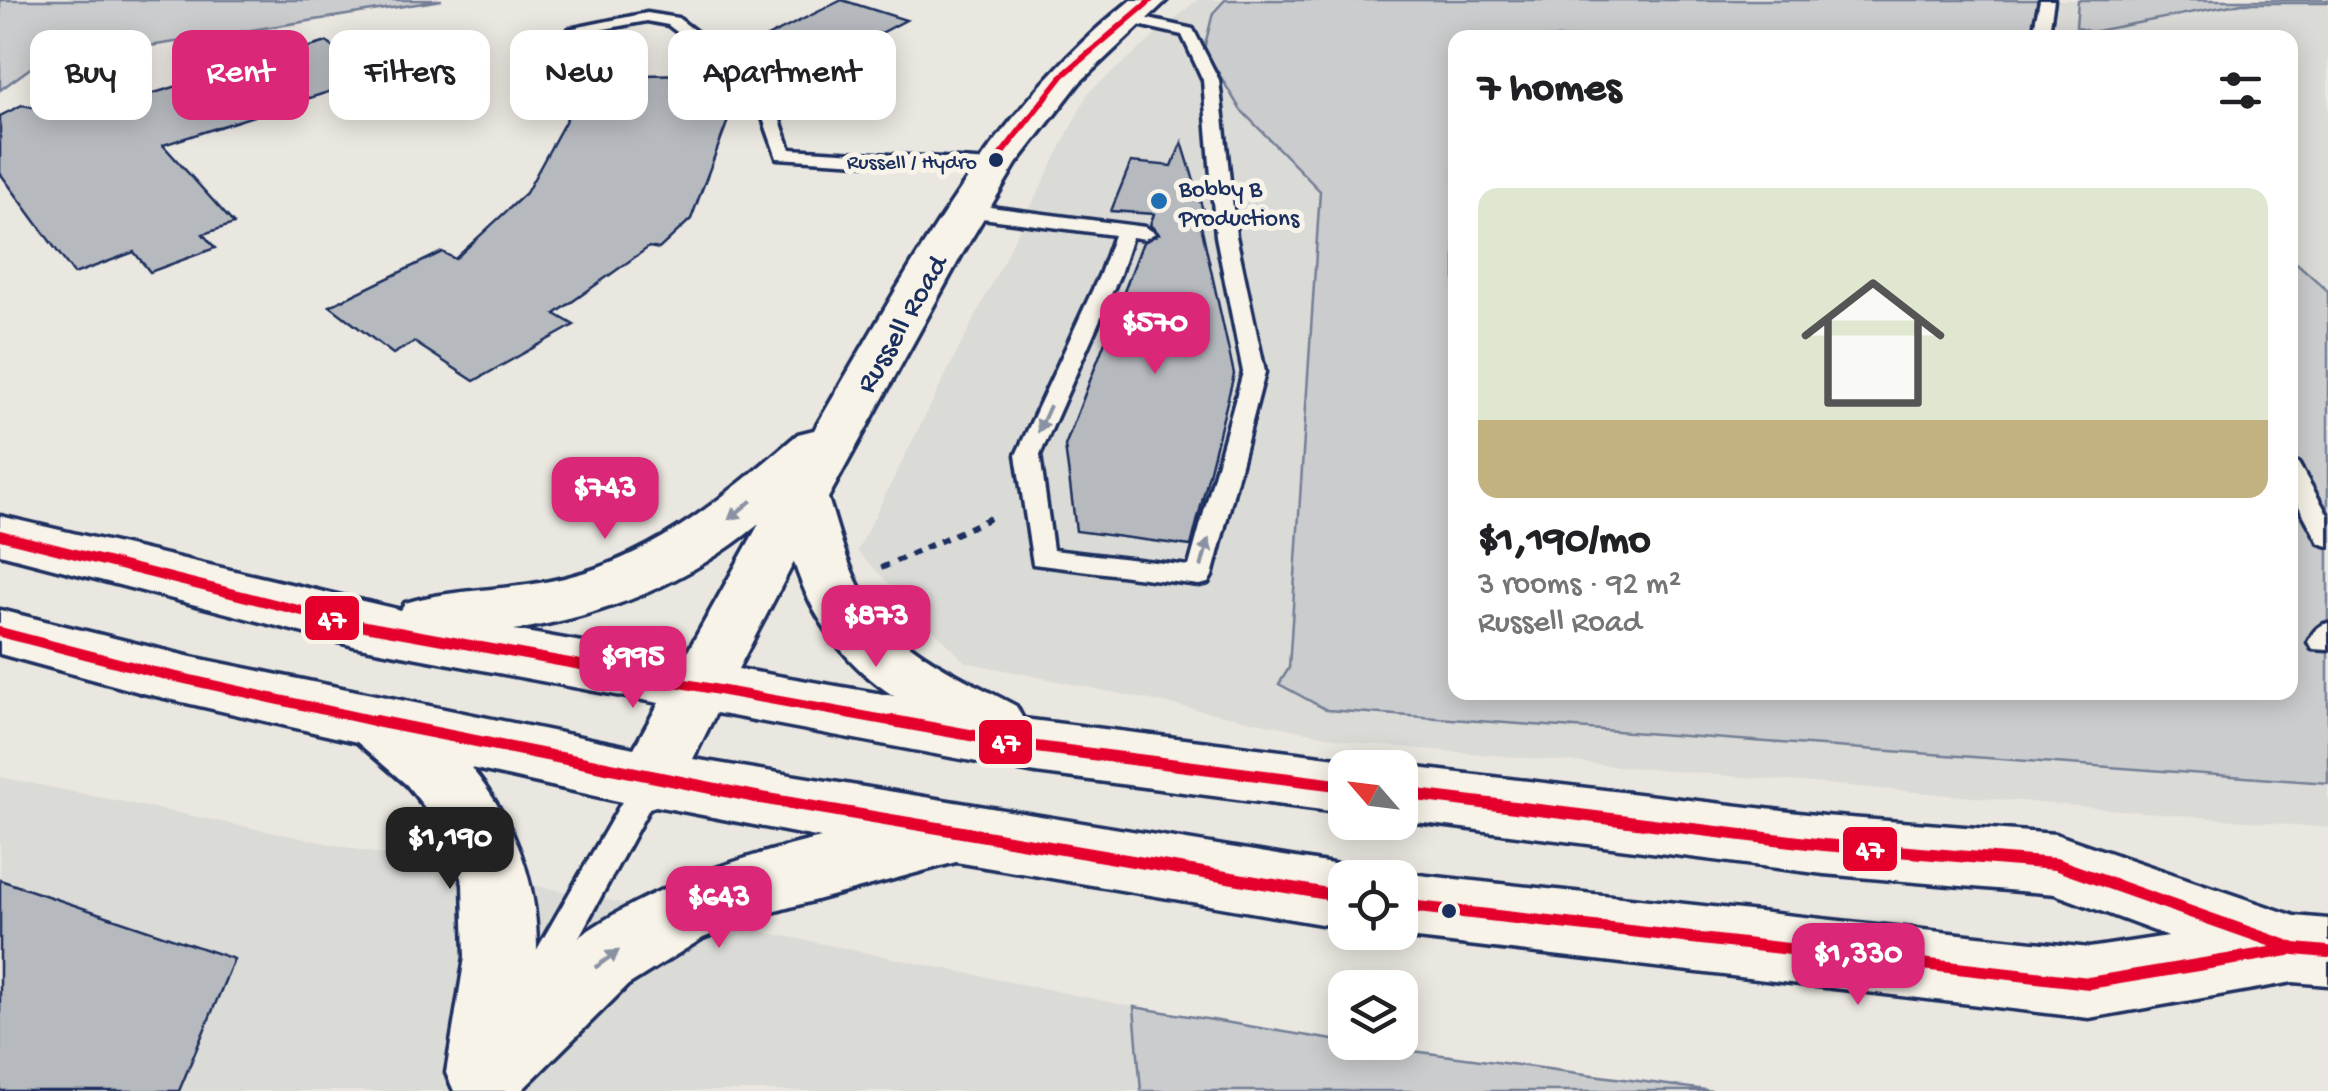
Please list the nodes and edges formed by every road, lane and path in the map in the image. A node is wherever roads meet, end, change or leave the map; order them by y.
1 (2047, 0) edge
2 (1139, 9) edge
3 (577, 28) dead end
4 (2041, 30) edge
5 (992, 166) junction
6 (966, 210) junction
7 (842, 425) junction
8 (2298, 483) edge
9 (801, 497) junction
10 (1034, 497) junction
11 (0, 535) edge
12 (2328, 537) edge
13 (866, 574) dead end
14 (354, 624) junction
15 (0, 632) edge
16 (699, 684) junction
17 (374, 721) junction
18 (1036, 747) junction
19 (649, 780) junction
20 (1328, 784) edge
21 (1418, 794) edge
22 (953, 836) junction
23 (1328, 894) edge
24 (1418, 907) edge
25 (2312, 950) edge
26 (479, 1082) edge

1 - 4 lane
2 - 5 main road, Russell Road
10 -> 2 lane
3 - 5 lane
5 - 6 main road, Russell Road
6 - 7 main road, Russell Road
6 -> 10 lane
7 - 9 main road, Russell Road
7 -> 14 main road
8 - 12 lane
9 - 16 main road, Russell Road
9 - 18 main road
10 - 13 path
11 - 14 main road
14 - 16 main road
15 - 17 main road
16 - 18 main road
16 - 19 main road, Russell Road
17 - 19 main road
17 - 26 main road
18 - 20 main road
19 - 22 main road
19 - 26 lane
21 - 25 main road
22 - 23 main road
26 -> 22 main road
24 - 25 main road

